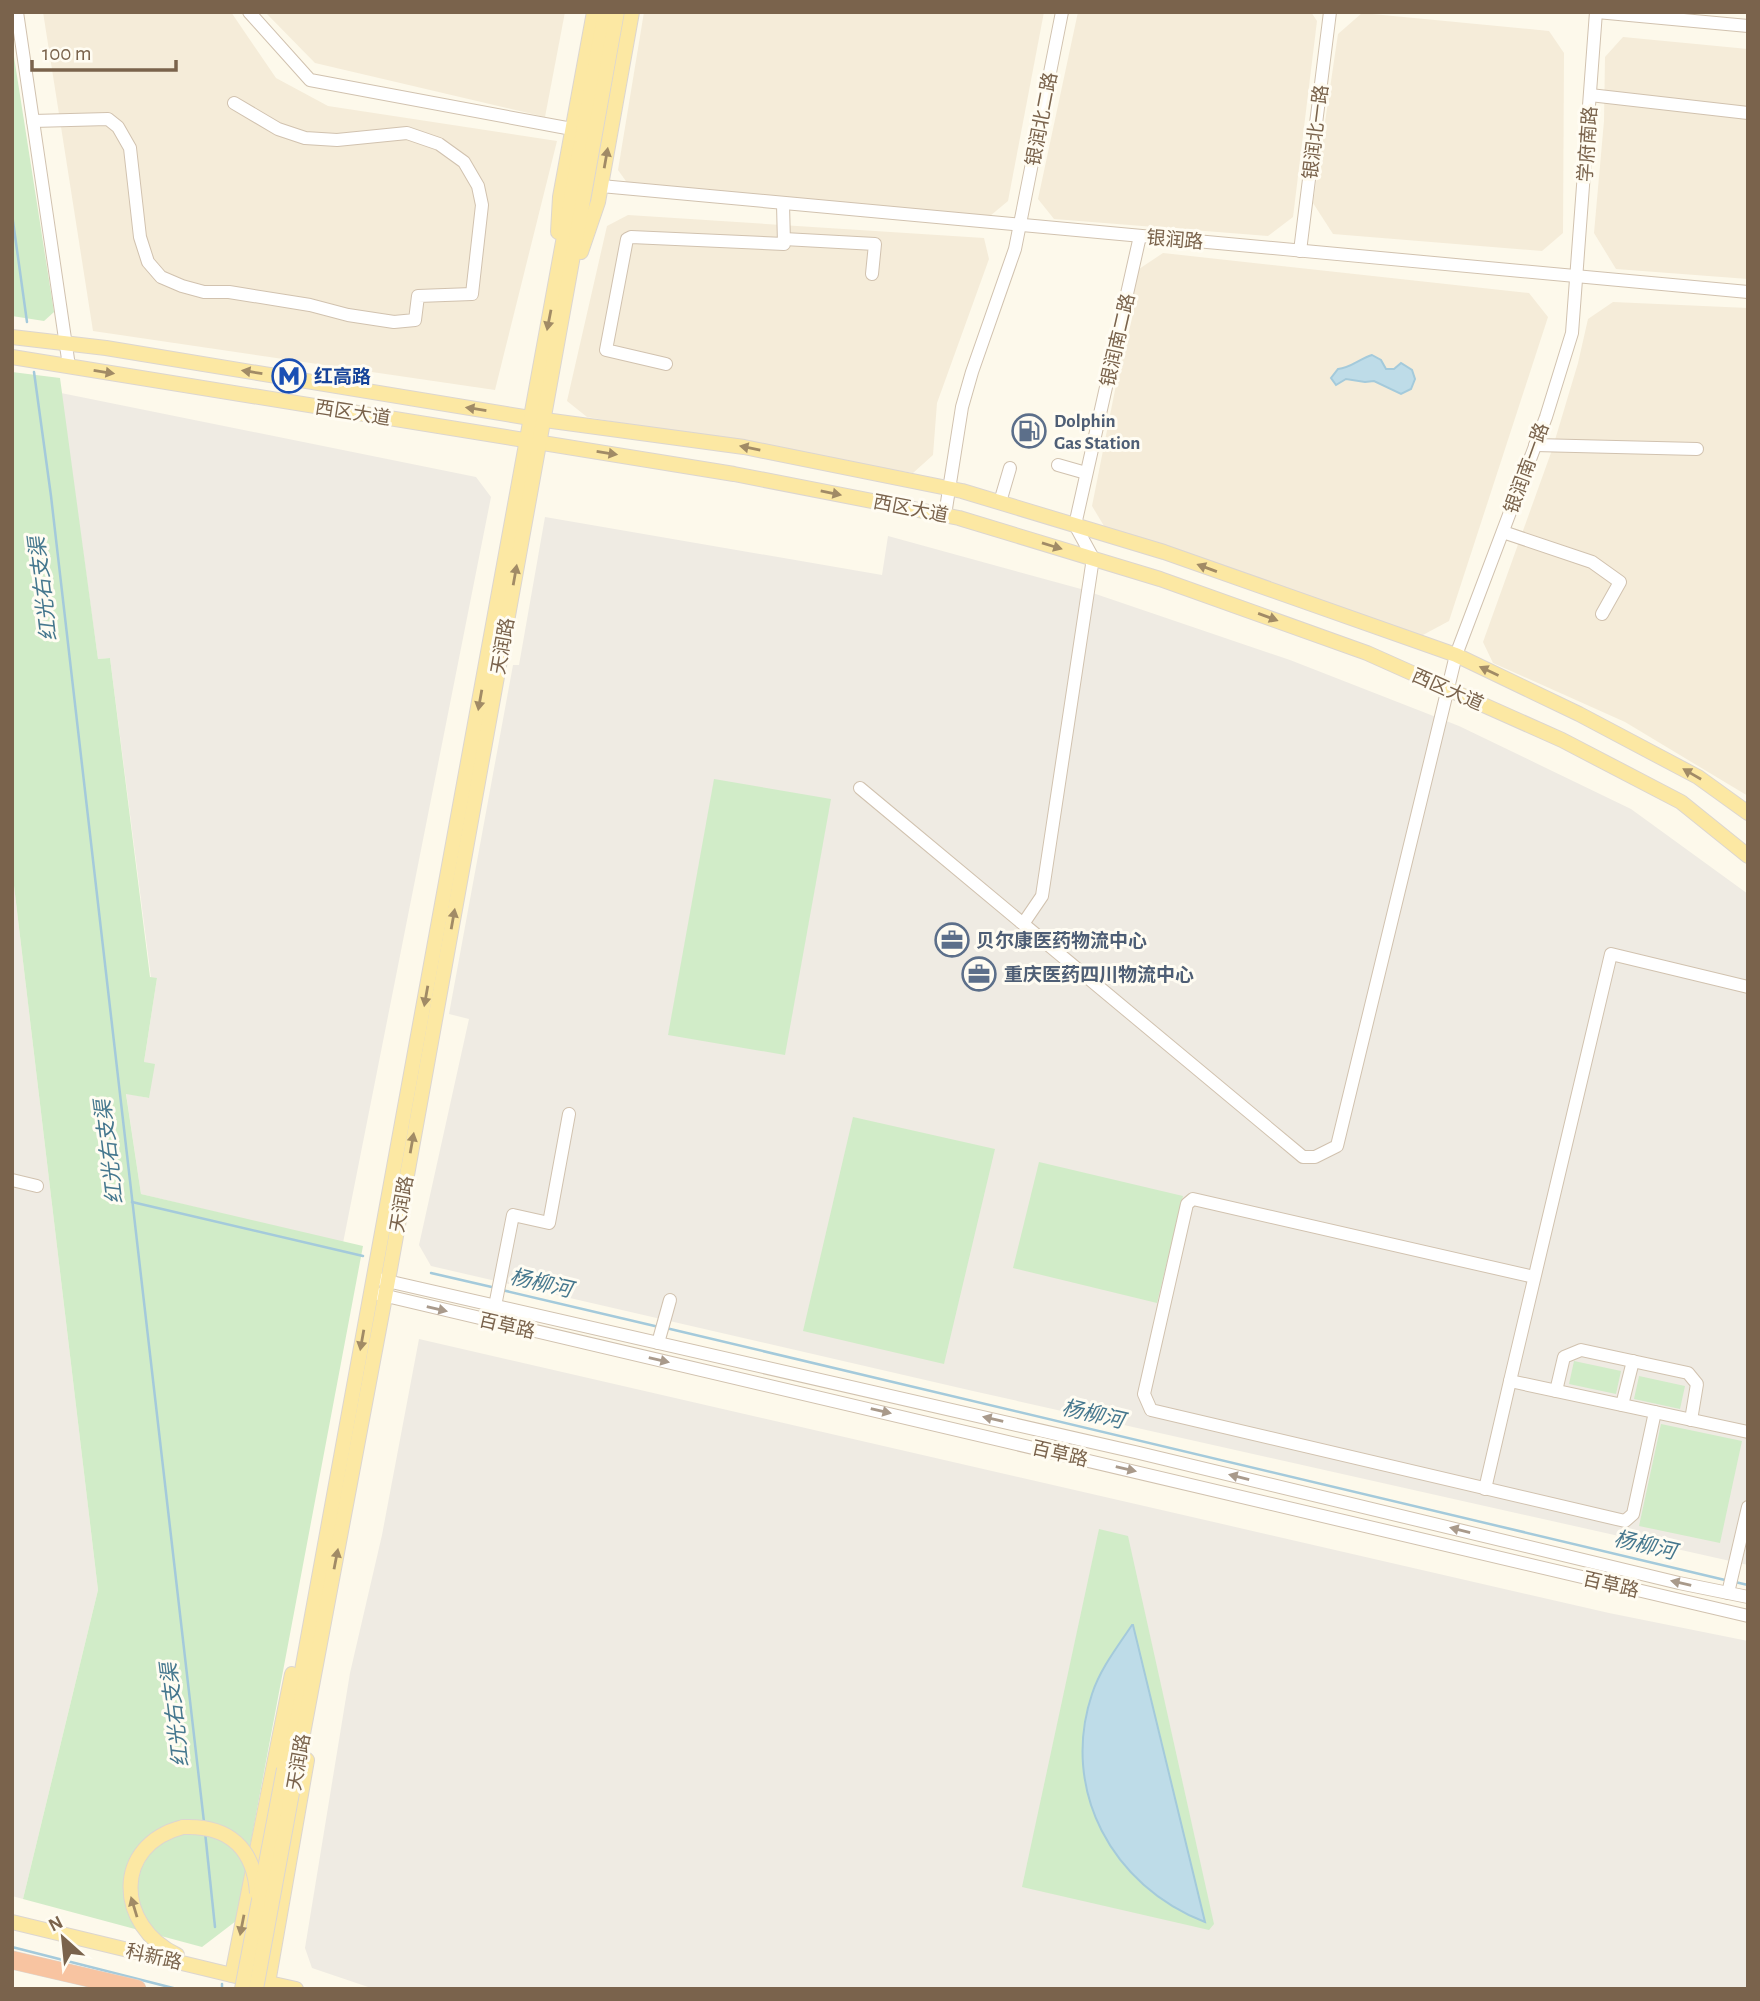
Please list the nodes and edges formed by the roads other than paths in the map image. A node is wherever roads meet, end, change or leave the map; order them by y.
1 (17, 12) edge
2 (249, 12) edge
3 (594, 12) edge
4 (605, 12) edge
5 (617, 12) edge
6 (632, 12) edge
7 (1062, 12) edge
8 (1330, 12) edge
9 (1596, 12) edge
10 (1748, 26) edge
11 (1590, 95) junction
12 (234, 103) dead end
13 (1748, 113) edge
14 (33, 121) junction
15 (572, 129) junction
16 (601, 186) junction
17 (783, 204) junction
18 (1019, 226) junction
19 (1140, 236) junction
20 (784, 239) junction
21 (1300, 251) junction
22 (872, 274) dead end
23 (1578, 277) junction
24 (560, 291) junction
25 (1748, 292) edge
26 (12, 337) edge
27 (67, 344) junction
28 (12, 357) edge
29 (666, 364) dead end
30 (69, 366) junction
31 (537, 419) junction
32 (533, 441) junction
33 (1535, 445) junction
34 (1697, 449) dead end
35 (1058, 465) dead end
36 (1010, 468) dead end
37 (1086, 473) junction
38 (945, 488) junction
39 (1000, 502) junction
40 (940, 514) junction
41 (1075, 525) junction
42 (1503, 532) junction
43 (1093, 558) junction
44 (1601, 614) dead end
45 (1456, 655) junction
46 (1447, 688) junction
47 (860, 788) dead end
48 (1746, 809) edge
49 (1748, 856) edge
50 (1021, 922) junction
51 (1748, 987) edge
52 (569, 1114) dead end
53 (12, 1180) edge
54 (37, 1186) dead end
55 (1534, 1277) junction
56 (379, 1287) junction
57 (498, 1295) junction
58 (670, 1300) dead end
59 (661, 1333) junction
60 (1633, 1361) junction
61 (1510, 1381) junction
62 (1556, 1391) junction
63 (1622, 1405) junction
64 (1655, 1412) junction
65 (1691, 1420) junction
66 (1748, 1432) edge
67 (1485, 1489) junction
68 (1748, 1507) edge
69 (1729, 1585) junction
70 (1748, 1597) edge
71 (321, 1601) junction
72 (1748, 1616) edge
73 (290, 1770) junction
74 (259, 1908) junction
75 (12, 1922) edge
76 (200, 1967) junction
77 (14, 1969) edge
78 (232, 1975) junction
79 (262, 1986) edge
80 (85, 1989) edge
81 (137, 1989) edge
82 (242, 1989) edge
83 (296, 1989) edge

1 - 14 street
2 - 15 street
3 - 15 main road
4 - 24 main road
5 - 24 main road
16 -> 6 main road
7 - 18 street, 银润北二路
8 - 21 street, 银润北一路
9 - 10 street
9 - 11 street, 学府南路
11 - 13 street
11 - 23 street, 学府南路
12 - 14 street
14 - 27 street
15 - 24 main road
16 - 17 street, 银润路
16 - 24 main road
17 - 18 street, 银润路
17 - 20 street
18 - 19 street, 银润路
18 - 38 street, 银润北二路
19 - 21 street, 银润路
19 - 37 street, 银润南二路
20 - 22 street
20 - 29 street
21 - 23 street, 银润路
23 - 25 street, 银润路
23 - 33 street, 银润南一路
24 - 31 main road
26 - 27 main road, 西区大道
27 - 30 street
31 -> 27 main road, 西区大道
28 - 30 main road, 西区大道
30 -> 32 main road, 西区大道
31 - 32 main road
38 -> 31 main road, 西区大道
32 -> 40 main road, 西区大道
32 - 56 main road, 天润路
33 - 34 street
33 - 42 street, 银润南一路
35 - 37 street
36 - 39 street
37 - 41 street, 银润南二路
38 - 39 main road, 西区大道
38 - 40 street, 银润北二路
39 - 41 main road, 西区大道
40 -> 43 main road, 西区大道
41 - 43 street
45 -> 41 main road, 西区大道
42 - 44 street
42 - 45 street, 银润南一路
43 -> 46 main road, 西区大道
43 - 50 street
45 - 46 street, 银润南一路
48 -> 45 main road, 西区大道
46 - 49 main road, 西区大道
46 - 50 street, 银润南一路
47 - 50 street
51 - 55 street
52 - 57 street
53 - 54 street
55 - 61 street
55 - 67 street
56 - 57 street, 百草路
56 - 71 main road, 天润路
56 -> 72 street, 百草路
57 - 59 street, 百草路
58 - 59 street
69 -> 59 street, 百草路
60 - 62 street
60 - 63 street
60 - 65 street
61 - 62 street
61 - 67 street
62 - 63 street
63 - 64 street
64 - 65 street
64 - 67 street
65 - 66 street
68 - 69 street
69 - 70 street, 百草路
71 - 73 main road, 天润路
71 -> 78 main road
71 - 79 main road
73 - 74 main road, 天润路, bridge
73 - 79 main road, 天润路, bridge
76 -> 74 main road, bridge
74 - 82 main road, 天润路, bridge
75 - 76 main road, 科新路
76 - 78 main road, 科新路
77 - 80 highway
77 - 81 highway
78 - 79 main road, 科新路
79 - 83 main road, 科新路

